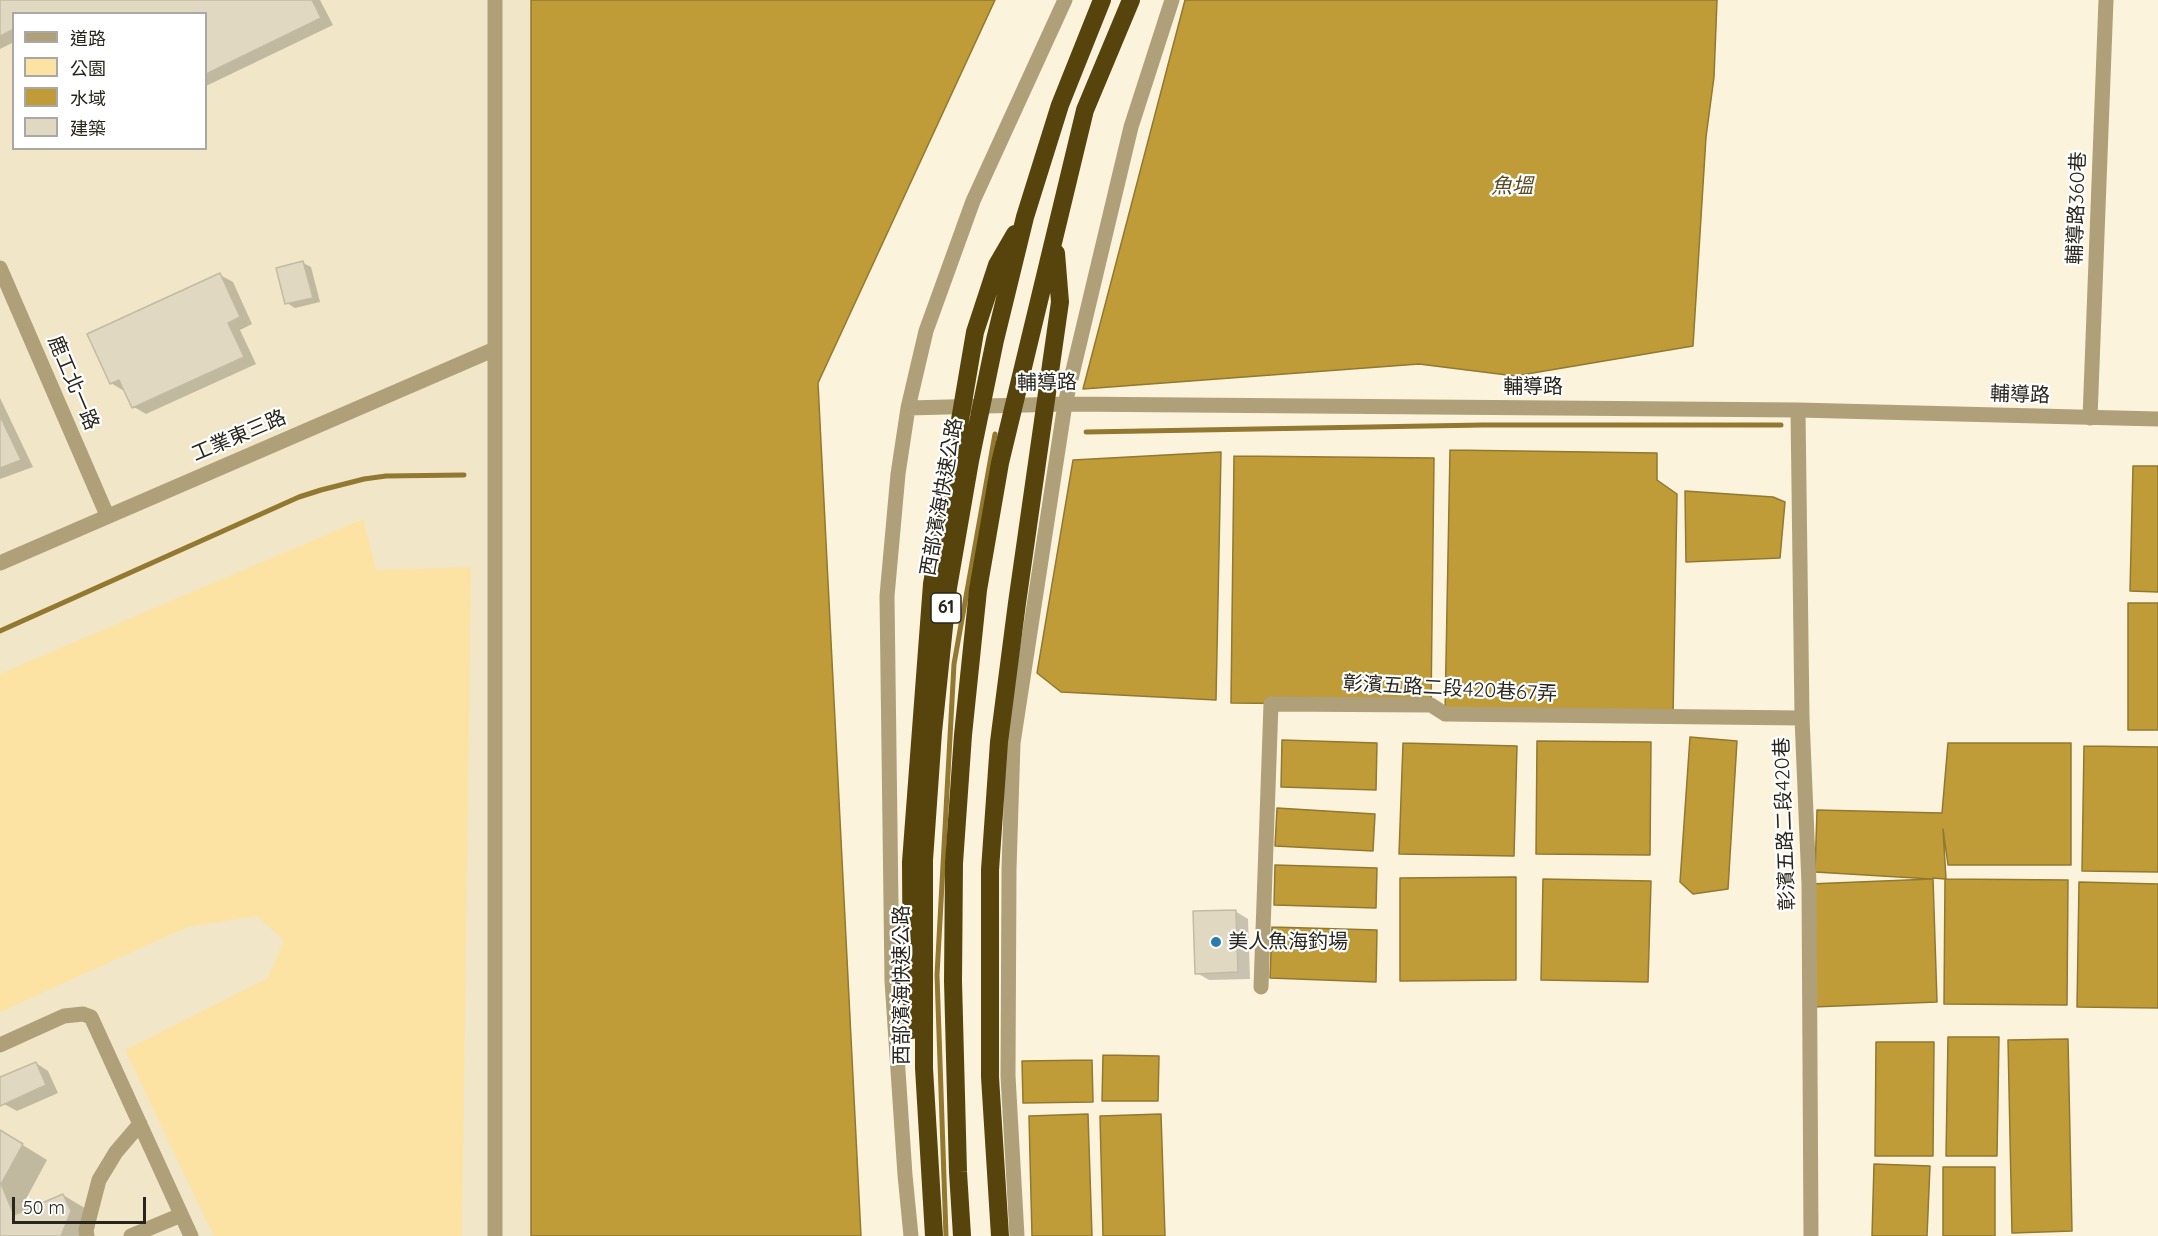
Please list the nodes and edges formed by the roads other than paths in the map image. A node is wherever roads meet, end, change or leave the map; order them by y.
1 (495, 0) edge
2 (1065, 0) edge
3 (1102, 0) edge
4 (1131, 0) edge
5 (1172, 0) edge
6 (2106, 0) edge
7 (1025, 217) junction
8 (1055, 234) junction
9 (0, 268) edge
10 (495, 349) junction
11 (1065, 404) junction
12 (908, 408) junction
13 (1798, 410) junction
14 (2090, 418) junction
15 (2158, 419) edge
16 (107, 515) junction
17 (0, 563) edge
18 (1802, 718) junction
19 (1261, 987) dead end
20 (0, 1045) edge
21 (140, 1124) junction
22 (181, 1215) junction
23 (87, 1236) edge
24 (131, 1236) edge
25 (191, 1236) edge
26 (495, 1236) edge
27 (911, 1236) edge
28 (927, 1236) edge
29 (934, 1236) edge
30 (963, 1236) edge
31 (1000, 1236) edge
32 (1017, 1236) edge
33 (1811, 1236) edge

1 - 10 street
2 - 12 street
3 - 7 highway, 西部濱海快速公路 / 61, bridge
4 - 8 highway, 61, bridge
5 - 11 street
6 - 14 street, 輔導路360巷
7 - 28 highway, bridge
7 - 29 highway, 西部濱海快速公路 / 61, bridge
8 - 30 highway, 61, bridge
8 - 31 highway, bridge
9 - 16 street, 鹿工北一路
10 - 16 street, 工業東三路
10 - 26 street
11 - 12 street, 輔導路
11 - 13 street, 輔導路
11 - 32 street
12 - 27 street
13 - 14 street, 輔導路
13 - 18 street, 彰濱五路二段420巷
14 - 15 street, 輔導路
16 - 17 street, 工業東三路
18 - 19 street, 彰濱五路二段420巷67弄
18 - 33 street, 彰濱五路二段420巷
20 - 21 street
21 - 22 street
21 - 23 street
22 - 24 street
22 - 25 street

